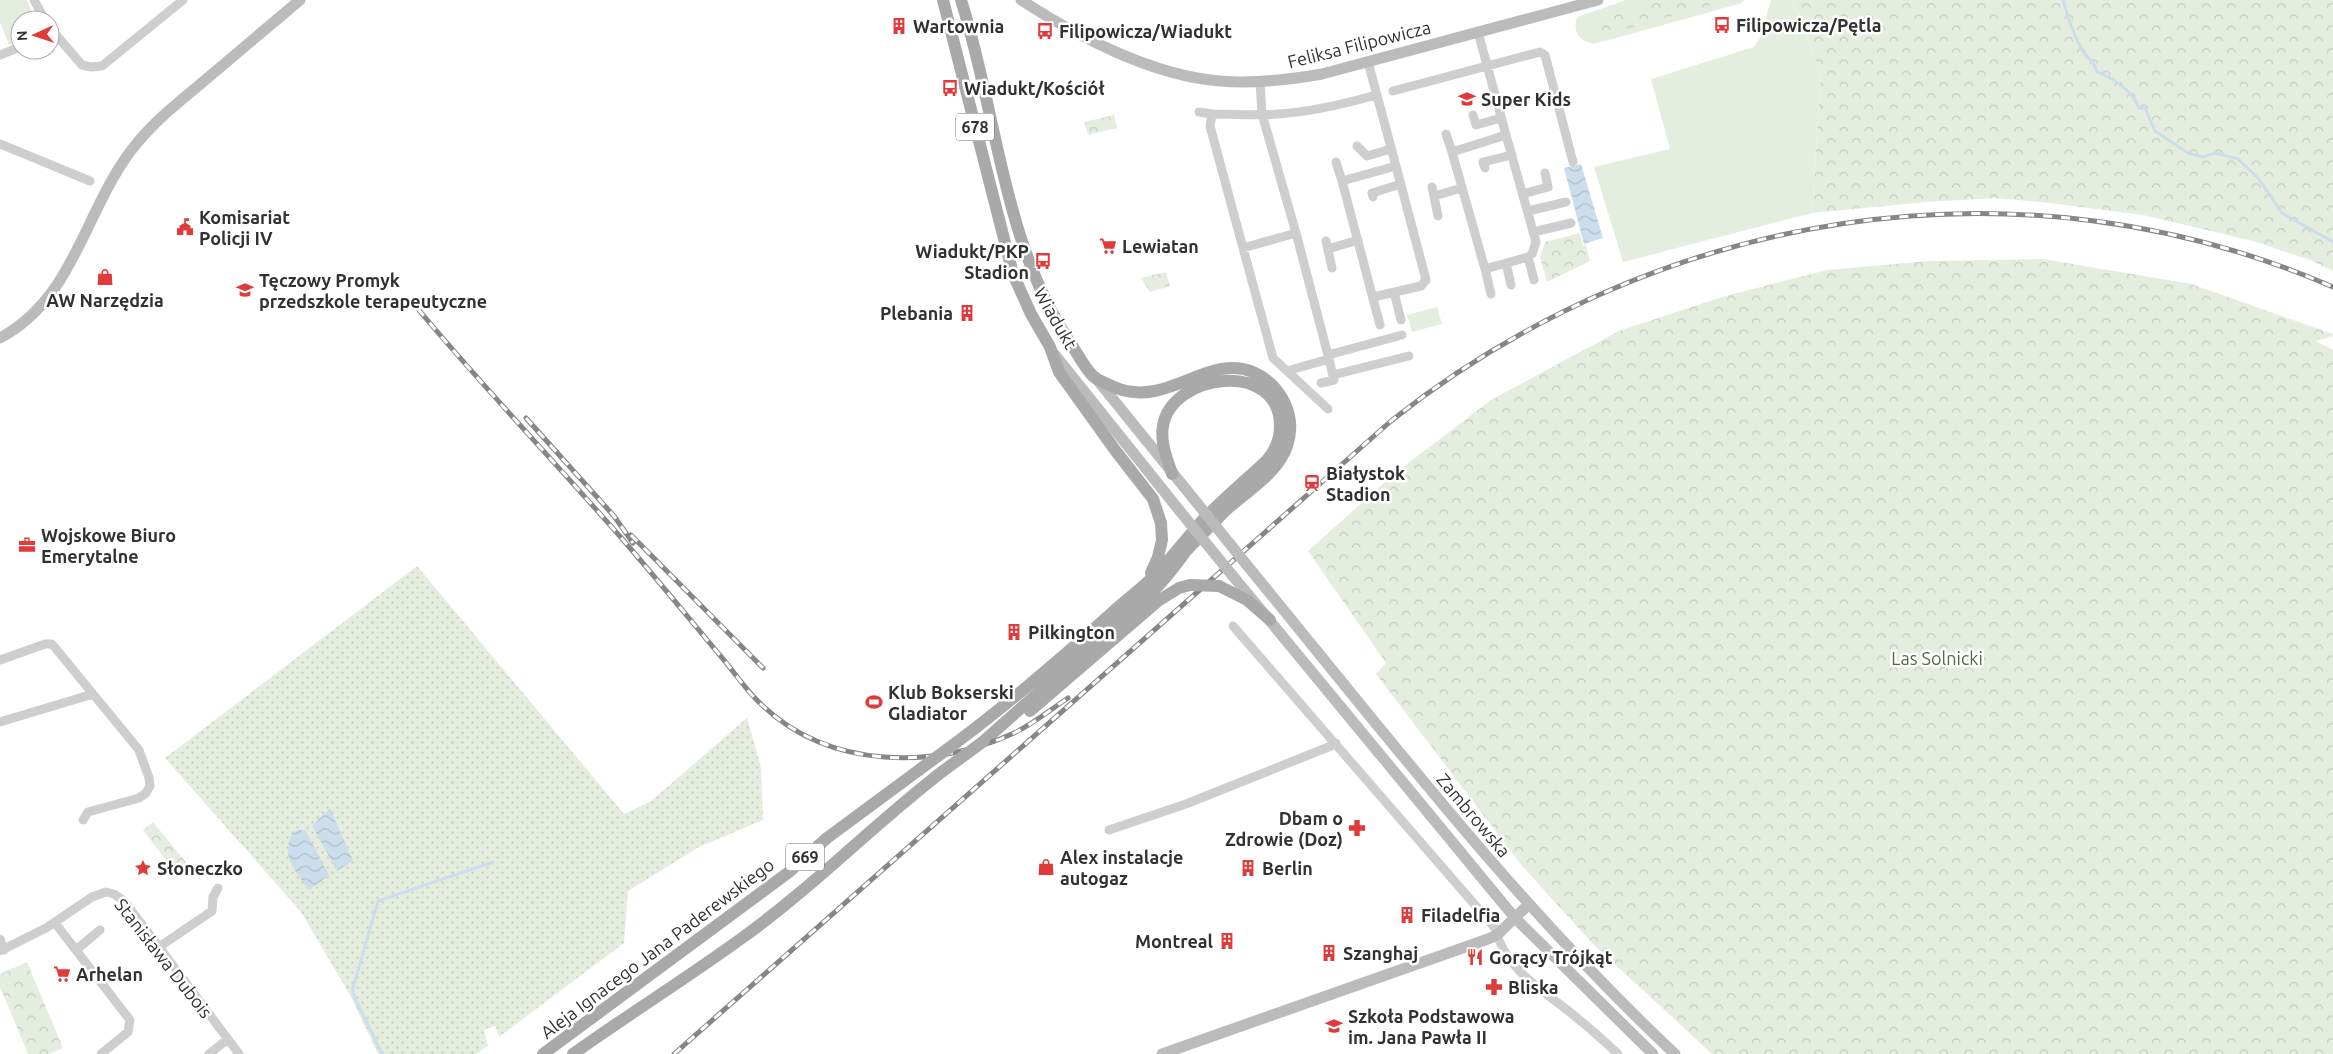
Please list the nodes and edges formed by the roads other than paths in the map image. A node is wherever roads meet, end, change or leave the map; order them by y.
1 (183, 0) edge
2 (300, 0) edge
3 (943, 0) edge
4 (961, 0) edge
5 (1021, 0) edge
6 (1598, 0) edge
7 (1478, 32) junction
8 (60, 42) edge
9 (1368, 62) junction
10 (1488, 65) junction
11 (1260, 82) junction
12 (1393, 91) dead end
13 (1376, 95) junction
14 (1199, 112) dead end
15 (1212, 114) junction
16 (1262, 114) junction
17 (1473, 116) dead end
18 (1501, 118) junction
19 (1446, 134) dead end
20 (1506, 135) junction
21 (0, 144) edge
22 (1357, 146) dead end
23 (1391, 148) junction
24 (1452, 152) junction
25 (1512, 155) junction
26 (1336, 162) dead end
27 (1573, 162) dead end
28 (1396, 166) junction
29 (1484, 168) dead end
30 (1545, 173) dead end
31 (90, 181) dead end
32 (1342, 181) junction
33 (1401, 184) junction
34 (1432, 187) dead end
35 (1462, 188) junction
36 (1523, 194) junction
37 (1434, 196) junction
38 (1373, 197) dead end
39 (1566, 202) dead end
40 (1528, 211) junction
41 (1438, 216) dead end
42 (1571, 223) dead end
43 (1534, 232) junction
44 (1296, 233) junction
45 (1358, 240) junction
46 (1243, 248) junction
47 (1528, 257) junction
48 (1506, 263) junction
49 (1332, 268) dead end
50 (1485, 269) junction
51 (1534, 280) dead end
52 (1512, 285) dead end
53 (1394, 292) junction
54 (1492, 294) dead end
55 (1373, 297) junction
56 (1401, 320) dead end
57 (1380, 325) dead end
58 (1402, 335) dead end
59 (0, 338) edge
60 (1050, 347) junction
61 (1409, 356) dead end
62 (1328, 357) junction
63 (1287, 371) junction
64 (1333, 375) junction
65 (1094, 377) junction
66 (1321, 383) dead end
67 (1328, 409) dead end
68 (1172, 474) junction
69 (1262, 583) joint
70 (1141, 588) junction
71 (1251, 596) joint
72 (1270, 620) junction
73 (1233, 626) dead end
74 (0, 660) edge
75 (93, 694) junction
76 (0, 722) edge
77 (984, 741) junction
78 (1336, 742) junction
79 (83, 820) dead end
80 (1109, 830) dead end
81 (218, 888) dead end
82 (1528, 905) junction
83 (1516, 918) junction
84 (55, 923) junction
85 (100, 930) dead end
86 (1497, 935) junction
87 (0, 939) edge
88 (159, 947) junction
89 (76, 950) junction
90 (2, 951) edge
91 (228, 1039) junction
92 (101, 1054) edge
93 (209, 1054) edge
94 (239, 1054) edge
95 (543, 1054) edge
96 (573, 1054) edge
97 (1162, 1054) edge
98 (1618, 1054) edge
99 (1653, 1054) edge
100 (1676, 1054) edge

1 - 8 street
2 - 59 main road
3 - 60 main road, Wiadukt / 678
4 - 65 main road, Wiadukt / 678
5 - 11 main road, Feliksa Filipowicza
6 - 7 main road, Feliksa Filipowicza
7 - 9 main road, Feliksa Filipowicza
7 - 10 street
9 - 11 main road, Feliksa Filipowicza
9 - 13 street
10 - 12 street
10 - 18 street
10 - 27 street
11 - 16 street
13 - 16 street
13 - 23 street
14 - 15 street
15 - 16 street
15 - 46 street
16 - 44 street
17 - 18 street
18 - 20 street
19 - 24 street
20 - 24 street
20 - 25 street
21 - 31 street
22 - 23 street
23 - 28 street
24 - 35 street
25 - 29 street
25 - 36 street
26 - 32 street
28 - 32 street
28 - 33 street
30 - 36 street
32 - 45 street
33 - 38 street
33 - 53 street
34 - 37 street
35 - 37 street
35 - 50 street
36 - 40 street
37 - 41 street
39 - 40 street
40 - 43 street
42 - 43 street
43 - 47 street
44 - 46 street
44 - 62 street
45 - 49 street
45 - 55 street
46 - 63 street
47 - 48 street
47 - 51 street
48 - 50 street
48 - 52 street
50 - 54 street
53 - 55 street
53 - 56 street
55 - 57 street
58 - 62 street
60 - 70 main road
60 - 71 main road, Wiadukt / 678, bridge
61 - 64 street
62 - 63 street
62 - 64 street
63 - 67 street
64 - 66 street
65 - 68 main road, Wiadukt / 678
65 - 77 main road
68 - 69 main road, Wiadukt / 678, bridge
68 - 70 main road
69 - 82 main road, Zambrowska / 678
70 - 95 main road, Aleja Ignacego Jana Paderewskiego / 669, bridge
71 - 72 main road, Zambrowska / 678
72 - 77 main road, bridge
72 - 83 main road, Zambrowska / 678
73 - 78 street
74 - 75 street
75 - 76 street
75 - 79 street
77 - 96 main road, Aleja Ignacego Jana Paderewskiego / 669, bridge
78 - 80 street
78 - 86 street
81 - 88 street
82 - 83 main road
82 - 100 main road, Zambrowska / 678
83 - 86 main road
83 - 99 main road, Zambrowska / 678
84 - 88 street, Stanisława Dubois
84 - 89 street
84 - 90 street, Stanisława Dubois
85 - 89 street
86 - 97 main road
86 - 98 street
87 - 90 street
88 - 91 street, Stanisława Dubois
89 - 92 street
91 - 93 street
91 - 94 street, Stanisława Dubois

